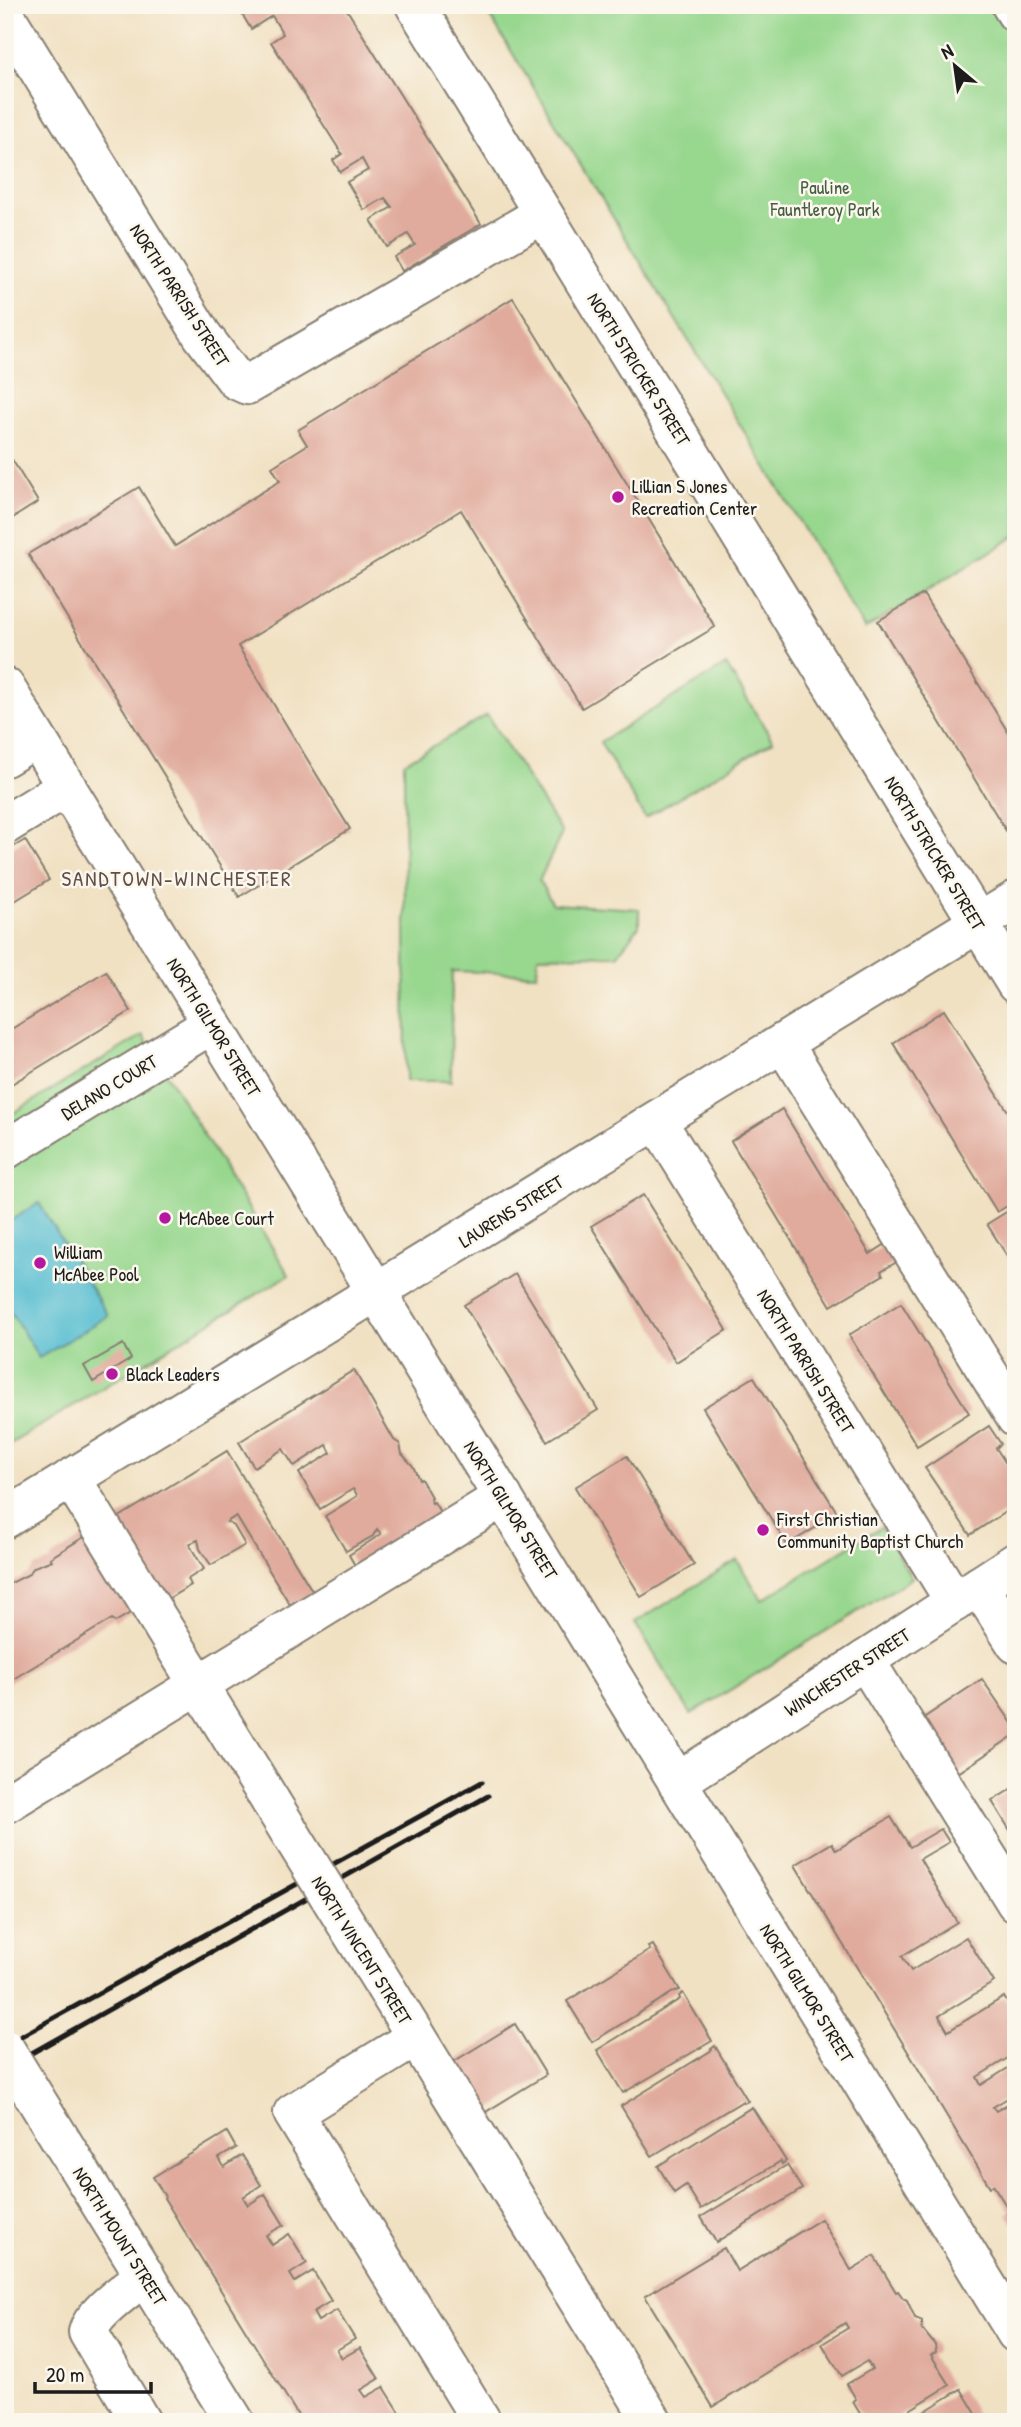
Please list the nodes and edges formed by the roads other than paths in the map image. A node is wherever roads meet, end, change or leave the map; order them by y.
1 (415, 5) edge
2 (1011, 5) edge
3 (1016, 13) edge
4 (5, 15) edge
5 (543, 214) junction
6 (5, 687) edge
7 (21, 747) edge
8 (66, 787) junction
9 (5, 825) edge
10 (1016, 900) edge
11 (978, 923) junction
12 (1016, 984) edge
13 (212, 1024) junction
14 (783, 1044) junction
15 (657, 1121) junction
16 (5, 1150) edge
17 (377, 1293) junction
18 (1016, 1418) edge
19 (71, 1478) junction
20 (503, 1497) junction
21 (5, 1519) edge
22 (1016, 1562) edge
23 (967, 1594) junction
24 (1016, 1644) edge
25 (865, 1660) junction
26 (199, 1685) junction
27 (677, 1782) junction
28 (5, 1804) edge
29 (1016, 1903) edge
30 (416, 2037) junction
31 (5, 2049) edge
32 (145, 2275) junction
33 (1016, 2333) edge
34 (141, 2422) edge
35 (235, 2422) edge
36 (482, 2422) edge
37 (653, 2422) edge

1 - 5 street, NORTH STRICKER STREET
2 - 3 street
4 - 5 street, NORTH PARRISH STREET
5 - 11 street, NORTH STRICKER STREET
6 - 7 street, NORTH GILMOR STREET
7 - 8 street, NORTH GILMOR STREET
8 - 9 street
8 - 13 street, NORTH GILMOR STREET
10 - 11 street, LAURENS STREET
11 - 12 street, NORTH STRICKER STREET
11 - 14 street, LAURENS STREET
13 - 16 street, DELANO COURT
13 - 17 street, NORTH GILMOR STREET
14 - 15 street, LAURENS STREET
14 - 18 street
15 - 17 street, LAURENS STREET
15 - 23 street, NORTH PARRISH STREET
17 - 19 street, LAURENS STREET
17 - 20 street, NORTH GILMOR STREET
19 - 21 street, LAURENS STREET
19 - 26 street, NORTH VINCENT STREET
20 - 26 street
20 - 27 street, NORTH GILMOR STREET
22 - 23 street, WINCHESTER STREET
23 - 24 street, NORTH PARRISH STREET
23 - 25 street, WINCHESTER STREET
25 - 27 street, WINCHESTER STREET
25 - 29 street
26 - 28 street
26 - 30 street, NORTH VINCENT STREET, bridge
27 - 33 street, NORTH GILMOR STREET
30 - 36 street
30 - 37 street, NORTH VINCENT STREET
31 - 32 street, NORTH MOUNT STREET, bridge
32 - 34 street
32 - 35 street, NORTH MOUNT STREET

